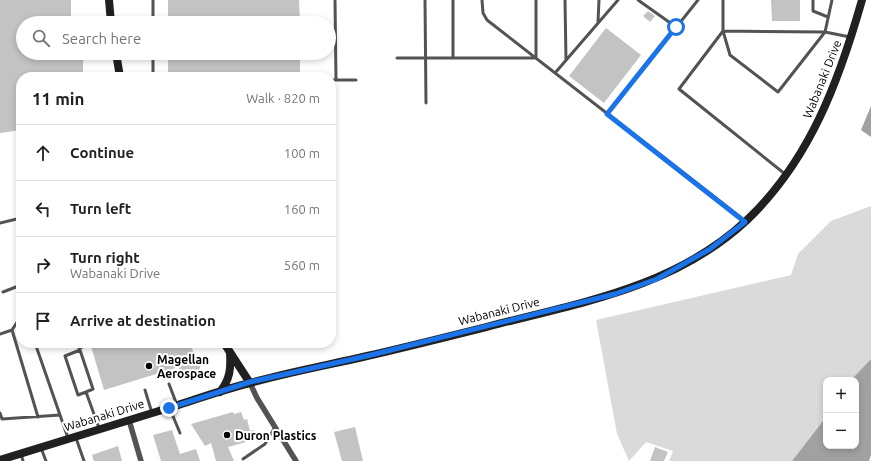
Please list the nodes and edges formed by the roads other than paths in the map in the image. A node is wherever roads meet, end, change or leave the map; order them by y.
1 (109, 0) edge
2 (153, 0) edge
3 (335, 0) edge
4 (425, 0) edge
5 (453, 0) edge
6 (482, 0) edge
7 (536, 0) edge
8 (565, 0) edge
9 (599, 0) edge
10 (618, 0) edge
11 (638, 0) edge
12 (698, 0) edge
13 (722, 0) edge
14 (813, 0) edge
15 (832, 0) edge
16 (862, 0) edge
17 (111, 16) edge
18 (153, 16) edge
19 (335, 16) edge
20 (828, 17) junction
21 (598, 23) junction
22 (676, 27) junction
23 (723, 31) junction
24 (825, 32) junction
25 (851, 38) junction
26 (396, 58) dead end
27 (426, 58) junction
28 (453, 58) junction
29 (536, 58) junction
30 (117, 60) edge
31 (153, 60) edge
32 (336, 60) edge
33 (566, 61) junction
34 (119, 72) edge
35 (153, 72) edge
36 (336, 72) edge
37 (555, 73) junction
38 (336, 80) edge
39 (356, 80) dead end
40 (426, 103) dead end
41 (607, 114) junction
42 (786, 175) junction
43 (16, 219) edge
44 (745, 222) junction
45 (0, 223) edge
46 (16, 287) edge
47 (3, 292) dead end
48 (16, 324) edge
49 (12, 330) junction
50 (0, 334) edge
51 (16, 343) edge
52 (17, 348) edge
53 (37, 348) edge
54 (227, 348) edge
55 (80, 350) joint
56 (230, 352) junction
57 (250, 382) junction
58 (169, 384) dead end
59 (145, 390) dead end
60 (86, 392) junction
61 (220, 392) junction
62 (173, 406) junction
63 (0, 413) edge
64 (152, 413) junction
65 (60, 415) junction
66 (38, 417) junction
67 (129, 420) junction
68 (275, 427) junction
69 (99, 429) junction
70 (180, 433) dead end
71 (72, 438) junction
72 (41, 448) junction
73 (22, 457) edge
74 (243, 459) dead end
75 (0, 460) edge
76 (46, 461) edge
77 (84, 461) edge
78 (141, 461) edge
79 (296, 461) edge

1 - 17 street
2 - 18 lane
3 - 19 lane
4 - 27 lane
5 - 28 lane
6 - 29 lane
7 - 29 lane
8 - 33 lane
9 - 21 lane
10 - 21 lane
11 - 22 lane
12 - 22 lane
13 - 23 lane
14 - 20 lane
15 - 20 lane
16 - 25 street, Wabanaki Drive
20 - 24 lane
21 - 33 lane
22 - 41 lane
23 - 24 lane
23 - 24 lane
23 - 42 lane
24 - 25 lane
25 - 42 street, Wabanaki Drive
26 - 27 lane
27 - 28 lane
27 - 40 lane
28 - 29 lane
29 - 37 lane
30 - 34 street
31 - 35 lane
32 - 36 lane
33 - 37 lane
37 - 41 lane
38 - 39 lane
41 - 44 lane
42 - 44 street, Wabanaki Drive
43 - 45 lane
44 - 57 street, Wabanaki Drive
46 - 47 lane
48 - 49 lane
49 - 50 lane
49 - 51 lane
52 - 66 lane
53 - 65 lane
54 - 56 street
55 - 60 lane
55 - 60 lane
56 - 57 street
56 - 61 street
57 - 61 street, Wabanaki Drive
57 - 68 street
58 - 62 lane
59 - 64 lane
60 - 69 lane
61 - 62 street, Wabanaki Drive
62 - 64 street, Wabanaki Drive
62 - 70 lane
63 - 66 lane
64 - 67 street, Wabanaki Drive
65 - 66 lane
65 - 71 lane
67 - 69 street, Wabanaki Drive
67 - 78 street
68 - 74 lane
68 - 79 street
69 - 71 street, Wabanaki Drive
71 - 72 street, Wabanaki Drive
71 - 77 lane
72 - 73 street, Wabanaki Drive
72 - 76 lane
73 - 75 street, Wabanaki Drive

